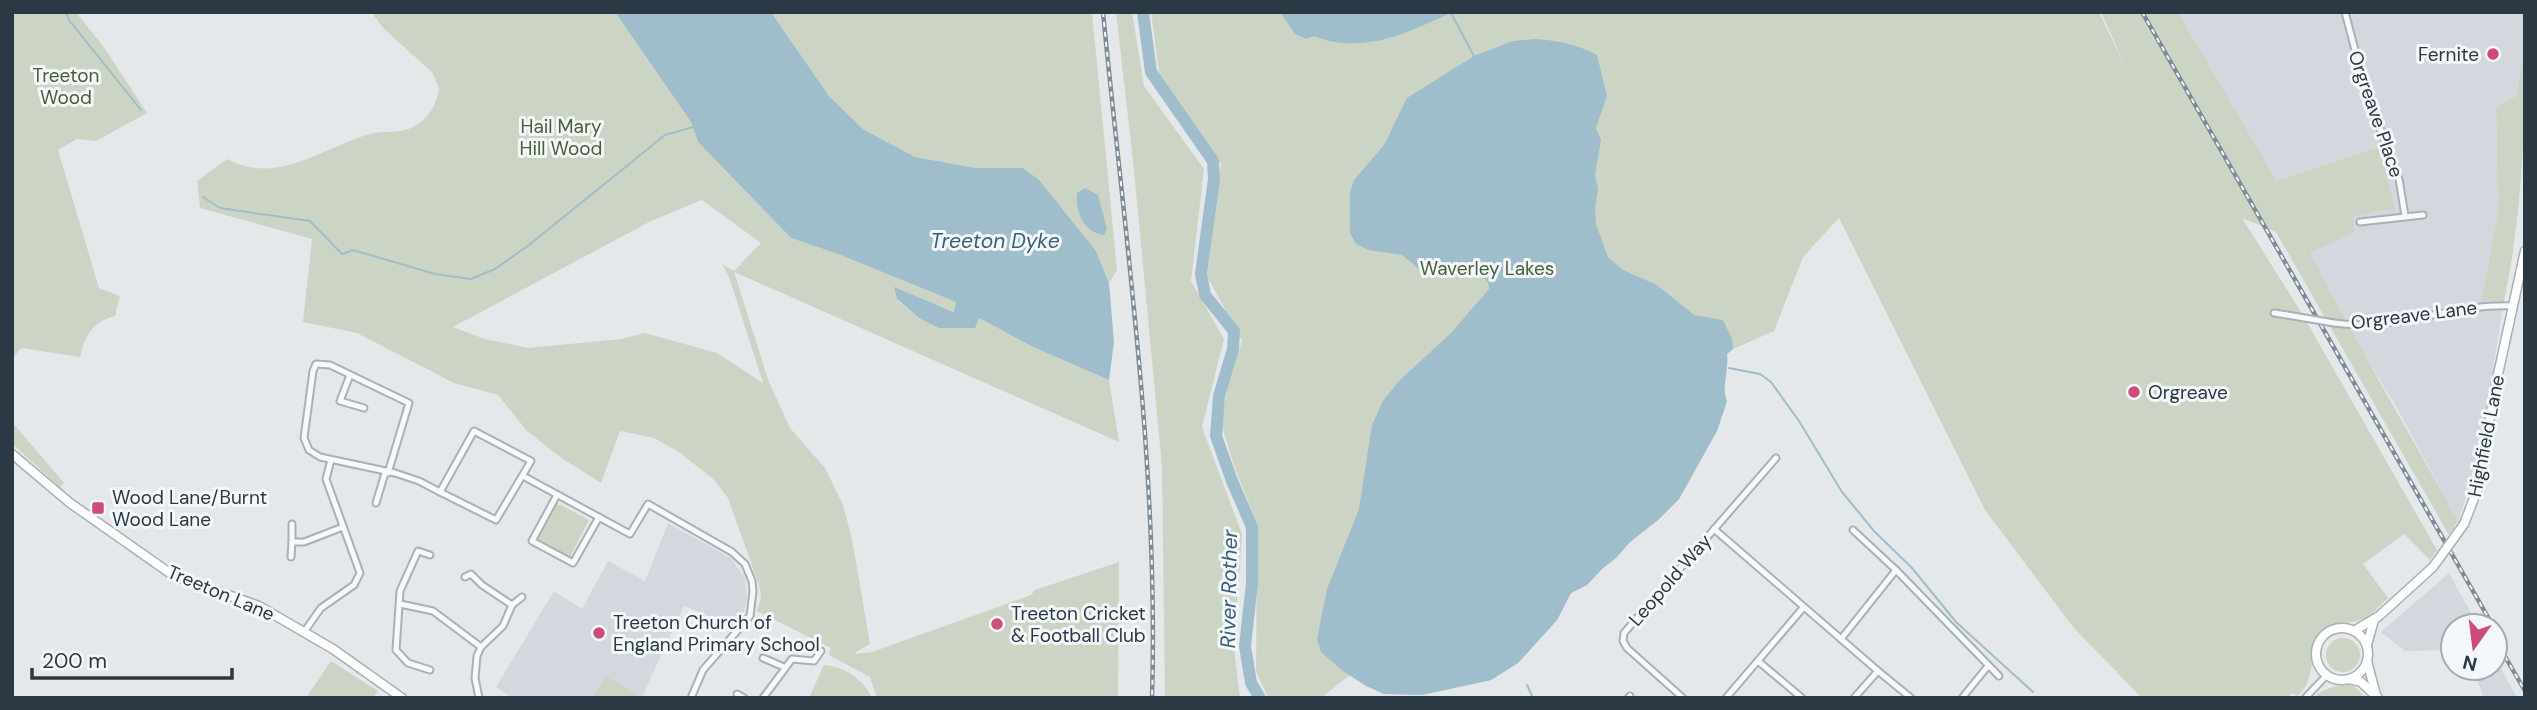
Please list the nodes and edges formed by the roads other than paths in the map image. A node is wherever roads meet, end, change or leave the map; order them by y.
1 (2345, 12) edge
2 (2423, 215) dead end
3 (2405, 216) junction
4 (2360, 222) dead end
5 (2525, 251) edge
6 (2525, 299) edge
7 (2514, 302) junction
8 (2274, 313) dead end
9 (350, 375) junction
10 (364, 408) dead end
11 (12, 454) edge
12 (1776, 458) dead end
13 (331, 460) junction
14 (386, 473) junction
15 (523, 476) junction
16 (440, 492) junction
17 (557, 495) junction
18 (376, 503) dead end
19 (599, 517) junction
20 (292, 524) dead end
21 (343, 527) junction
22 (1714, 529) junction
23 (1853, 530) dead end
24 (292, 542) junction
25 (430, 555) dead end
26 (291, 557) dead end
27 (471, 565) dead end
28 (1896, 570) junction
29 (522, 597) dead end
30 (400, 604) junction
31 (512, 605) junction
32 (1803, 608) junction
33 (2374, 620) junction
34 (2354, 631) junction
35 (304, 632) junction
36 (1841, 639) junction
37 (2367, 645) junction
38 (481, 647) junction
39 (821, 651) dead end
40 (763, 658) dead end
41 (1758, 661) junction
42 (2367, 661) junction
43 (1989, 666) junction
44 (784, 667) junction
45 (430, 670) dead end
46 (1878, 671) junction
47 (2327, 675) junction
48 (1998, 676) dead end
49 (2349, 679) junction
50 (737, 694) dead end
51 (2377, 696) edge
52 (402, 698) edge
53 (480, 698) edge
54 (691, 698) edge
55 (744, 698) edge
56 (763, 698) edge
57 (1683, 698) edge
58 (1726, 698) edge
59 (1802, 698) edge
60 (1854, 698) edge
61 (1911, 698) edge
62 (1962, 698) edge
63 (2305, 698) edge

1 - 3 street, Orgreave Place
2 - 3 street
3 - 4 street
5 - 7 main road, Highfield Lane
6 - 7 main road, Orgreave Lane
7 - 8 street, Orgreave Lane, bridge
7 - 33 main road, Highfield Lane, bridge
9 - 10 street
9 - 13 street
9 - 14 street
11 - 35 main road, Treeton Lane
12 - 22 street, Leopold Way
13 - 14 street
13 - 21 street
14 - 16 street
14 - 18 street
15 - 16 street
15 - 16 street
15 - 17 street
17 - 19 street
17 - 19 street
19 - 54 street
20 - 24 street
21 - 24 street
21 - 35 street
22 - 32 street
22 - 57 street, Leopold Way
23 - 28 street
24 - 26 street
25 - 30 street
27 - 31 street
28 - 36 street
28 - 43 street
29 - 31 street
30 - 38 street
30 - 45 street
31 - 38 street
32 - 36 street
32 - 41 street
33 - 34 main road, Highfield Lane
33 - 37 main road
34 - 37 main road
34 - 47 main road
35 - 52 main road, Treeton Lane
36 - 46 street
37 - 42 main road
38 - 53 street
39 - 44 street
40 - 44 street
41 - 58 street
41 - 59 street
42 - 49 main road
42 - 51 main road
43 - 48 street
43 - 62 street
44 - 56 street
46 - 60 street
46 - 61 street
47 - 49 main road
47 - 63 street
49 - 51 main road
50 - 55 street

